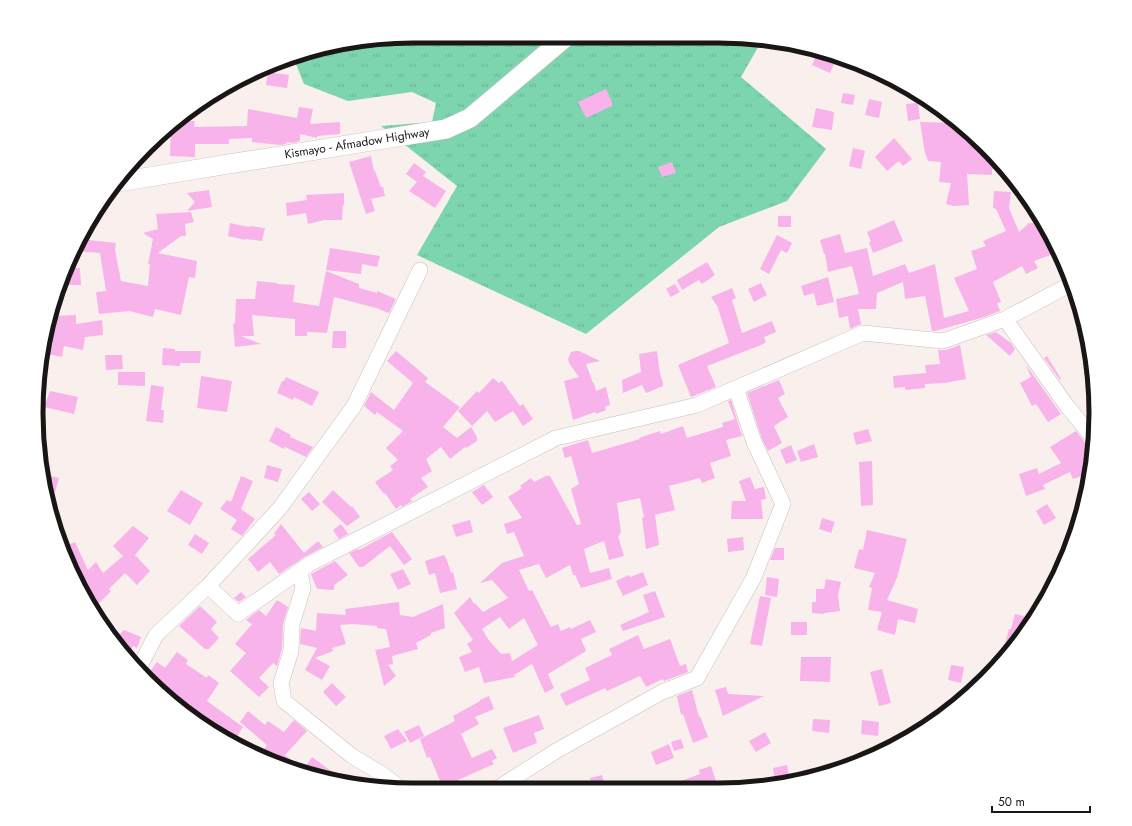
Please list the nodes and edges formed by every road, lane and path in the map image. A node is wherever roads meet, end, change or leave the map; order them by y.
1 (559, 43) edge
2 (125, 181) edge
3 (420, 270) dead end
4 (1066, 286) edge
5 (1005, 319) junction
6 (736, 388) junction
7 (1088, 432) edge
8 (300, 571) junction
9 (208, 586) junction
10 (141, 664) edge
11 (393, 782) edge
12 (506, 783) edge

1 - 2 main road, Kismayo - Afmadow Highway
3 - 9 street
4 - 5 street
5 - 6 street
5 - 7 street
6 - 8 street
6 - 12 street
8 - 9 street
8 - 11 street
9 - 10 street

